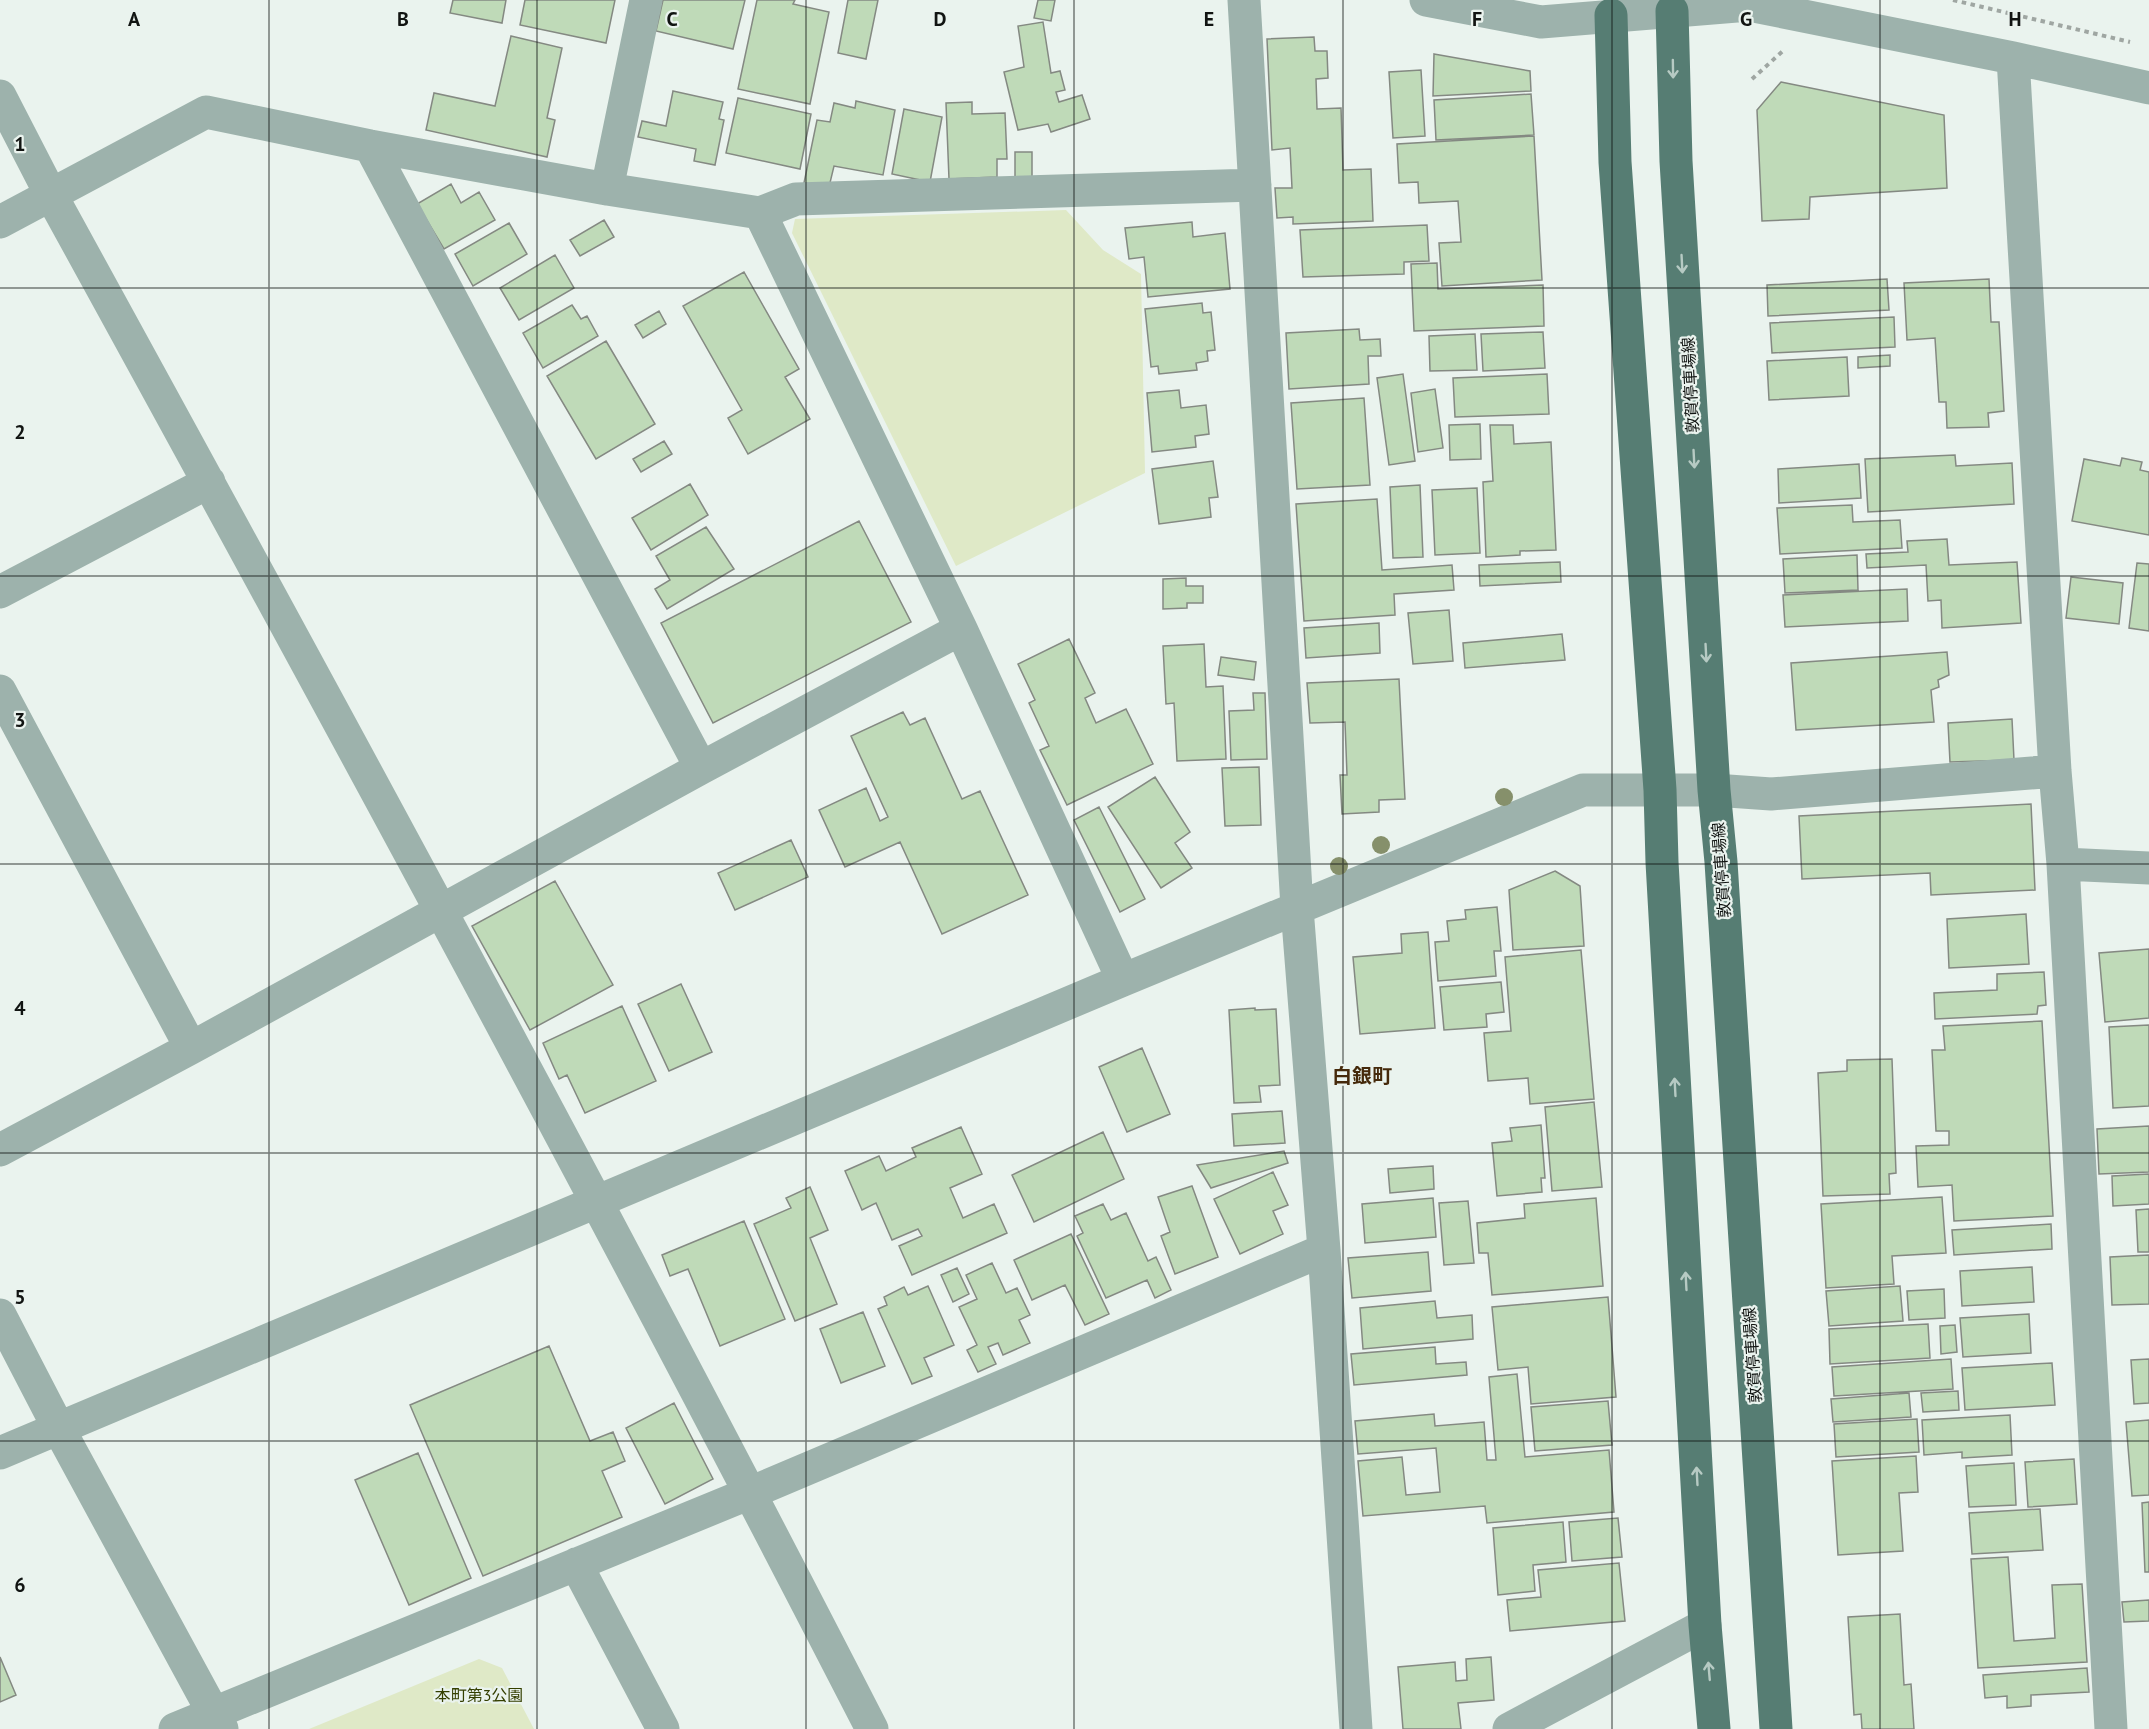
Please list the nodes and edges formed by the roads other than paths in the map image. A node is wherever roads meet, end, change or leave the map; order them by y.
1 (646, 0) edge
2 (1244, 0) edge
3 (1426, 0) edge
4 (1672, 5) edge
5 (1611, 7) edge
6 (2013, 58) junction
7 (2149, 88) edge
8 (0, 96) edge
9 (370, 146) junction
10 (1255, 185) junction
11 (607, 189) junction
12 (51, 195) junction
13 (759, 213) junction
14 (0, 222) edge
15 (208, 482) junction
16 (0, 592) edge
17 (961, 629) junction
18 (0, 692) edge
19 (701, 768) junction
20 (2055, 771) junction
21 (1660, 790) junction
22 (1714, 790) junction
23 (2063, 864) junction
24 (2149, 868) edge
25 (1297, 908) junction
26 (441, 910) junction
27 (1123, 980) junction
28 (191, 1048) junction
29 (0, 1150) edge
30 (596, 1202) junction
31 (1324, 1251) junction
32 (0, 1315) edge
33 (59, 1429) junction
34 (0, 1453) edge
35 (750, 1493) junction
36 (576, 1564) junction
37 (1705, 1625) junction
38 (217, 1721) edge
39 (175, 1729) edge
40 (663, 1729) edge
41 (872, 1729) edge
42 (1356, 1729) edge
43 (1509, 1729) edge
44 (1714, 1729) edge
45 (1776, 1729) edge
46 (2111, 1729) edge

1 - 11 street
2 - 10 street
3 - 5 street
4 - 5 street
4 - 6 street
4 -> 22 main road, 敦賀停車場線
5 - 21 main road
6 - 7 street
6 - 20 street
8 - 12 street
9 - 11 street
9 - 12 street
9 - 19 street
10 - 13 street
10 - 25 street
11 - 13 street
12 - 14 street
12 - 15 street
13 - 17 street
15 - 16 street
15 - 26 street
17 - 19 street
17 - 27 street
18 - 28 street
19 - 26 street
20 - 22 street
20 - 23 street
21 - 22 street
21 - 25 street
37 -> 21 main road
22 - 45 main road, 敦賀停車場線
23 - 24 street
23 - 46 street
25 - 27 street
25 - 31 street
26 - 28 street
26 - 30 street
27 - 30 street
28 - 29 street
30 - 33 street
30 - 35 street
31 - 35 street
31 - 42 street
32 - 33 street
33 - 34 street
33 - 38 street
35 - 36 street
35 - 41 street
36 - 38 street
36 - 40 street
37 - 43 street
44 -> 37 main road
38 - 39 street

